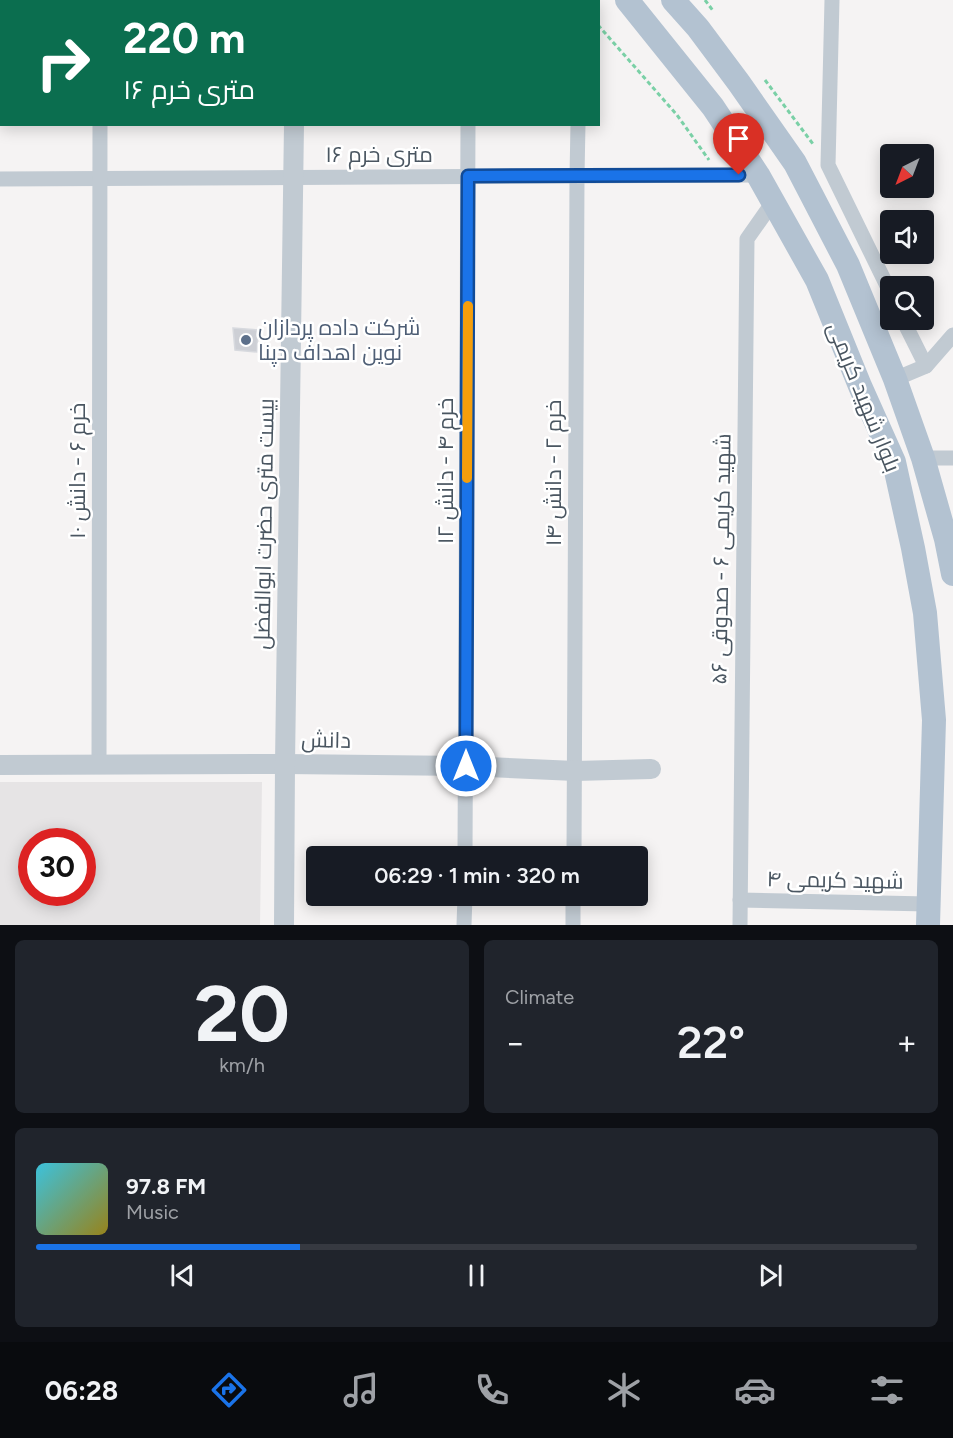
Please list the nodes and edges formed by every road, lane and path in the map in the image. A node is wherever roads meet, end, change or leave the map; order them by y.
1 (627, 0) edge
2 (673, 0) edge
3 (705, 0) edge
4 (832, 0) edge
5 (719, 18) dead end
6 (600, 27) edge
7 (760, 73) dead end
8 (100, 126) edge
9 (294, 126) edge
10 (468, 126) edge
11 (579, 126) edge
12 (828, 165) junction
13 (720, 175) junction
14 (758, 175) junction
15 (468, 176) junction
16 (577, 176) junction
17 (293, 177) junction
18 (100, 178) junction
19 (0, 179) edge
20 (805, 180) junction
21 (773, 202) junction
22 (882, 276) edge
23 (908, 330) edge
24 (953, 335) edge
25 (926, 366) junction
26 (895, 379) junction
27 (923, 458) junction
28 (953, 458) edge
29 (953, 574) edge
30 (285, 764) junction
31 (0, 765) edge
32 (99, 765) junction
33 (466, 766) junction
34 (651, 770) dead end
35 (575, 771) junction
36 (465, 846) edge
37 (574, 846) edge
38 (740, 900) junction
39 (465, 906) edge
40 (573, 906) edge
41 (928, 915) edge
42 (284, 925) edge
43 (464, 925) edge
44 (573, 925) edge
45 (740, 925) edge

1 - 14 main road, بلوار شهید کریمی
2 - 20 main road, بلوار شهید کریمی
3 - 5 path
4 - 12 street
6 - 13 path
7 - 12 path
8 - 18 street, خرم ۶ - دانش ۱۰
9 - 17 street, بیست متری حضرت ابوالفضل
10 - 15 street, خرم ۴ - دانش ۱۲
11 - 16 street, خرم ۲ - دانش ۱۴
12 - 20 street
12 - 22 street
13 - 14 street, ۱۶ متری خرم
13 - 16 street, ۱۶ متری خرم
14 - 21 main road, بلوار شهید کریمی
15 - 16 street, ۱۶ متری خرم
15 - 17 street, ۱۶ متری خرم
15 - 33 street, خرم ۴ - دانش ۱۲
16 - 35 street, خرم ۲ - دانش ۱۴
17 - 18 street, ۱۶ متری خرم
17 - 30 street, بیست متری حضرت ابوالفضل
18 - 19 street, ۱۶ متری خرم
18 - 32 street, خرم ۶ - دانش ۱۰
20 - 26 main road, بلوار شهید کریمی
21 - 38 street, شهید کریمی ۶ - صدوقی ۵۶
21 - 41 main road, بلوار شهید کریمی
23 - 25 street
24 - 25 street
25 - 26 street
26 - 27 main road, بلوار شهید کریمی
27 - 28 street
27 - 29 main road, بلوار شهید کریمی
30 - 32 street, دانش
30 - 33 street, دانش
30 - 42 street, بیست متری حضرت ابوالفضل
31 - 32 street, دانش
33 - 35 street, دانش
33 - 36 street, خرم ۴ - دانش ۱۲
34 - 35 street, دانش
35 - 37 street, خرم ۲ - دانش ۱۴
38 - 41 street, شهید کریمی ۴
38 - 45 street, شهید کریمی ۶ - صدوقی ۵۶
39 - 43 street
40 - 44 street

